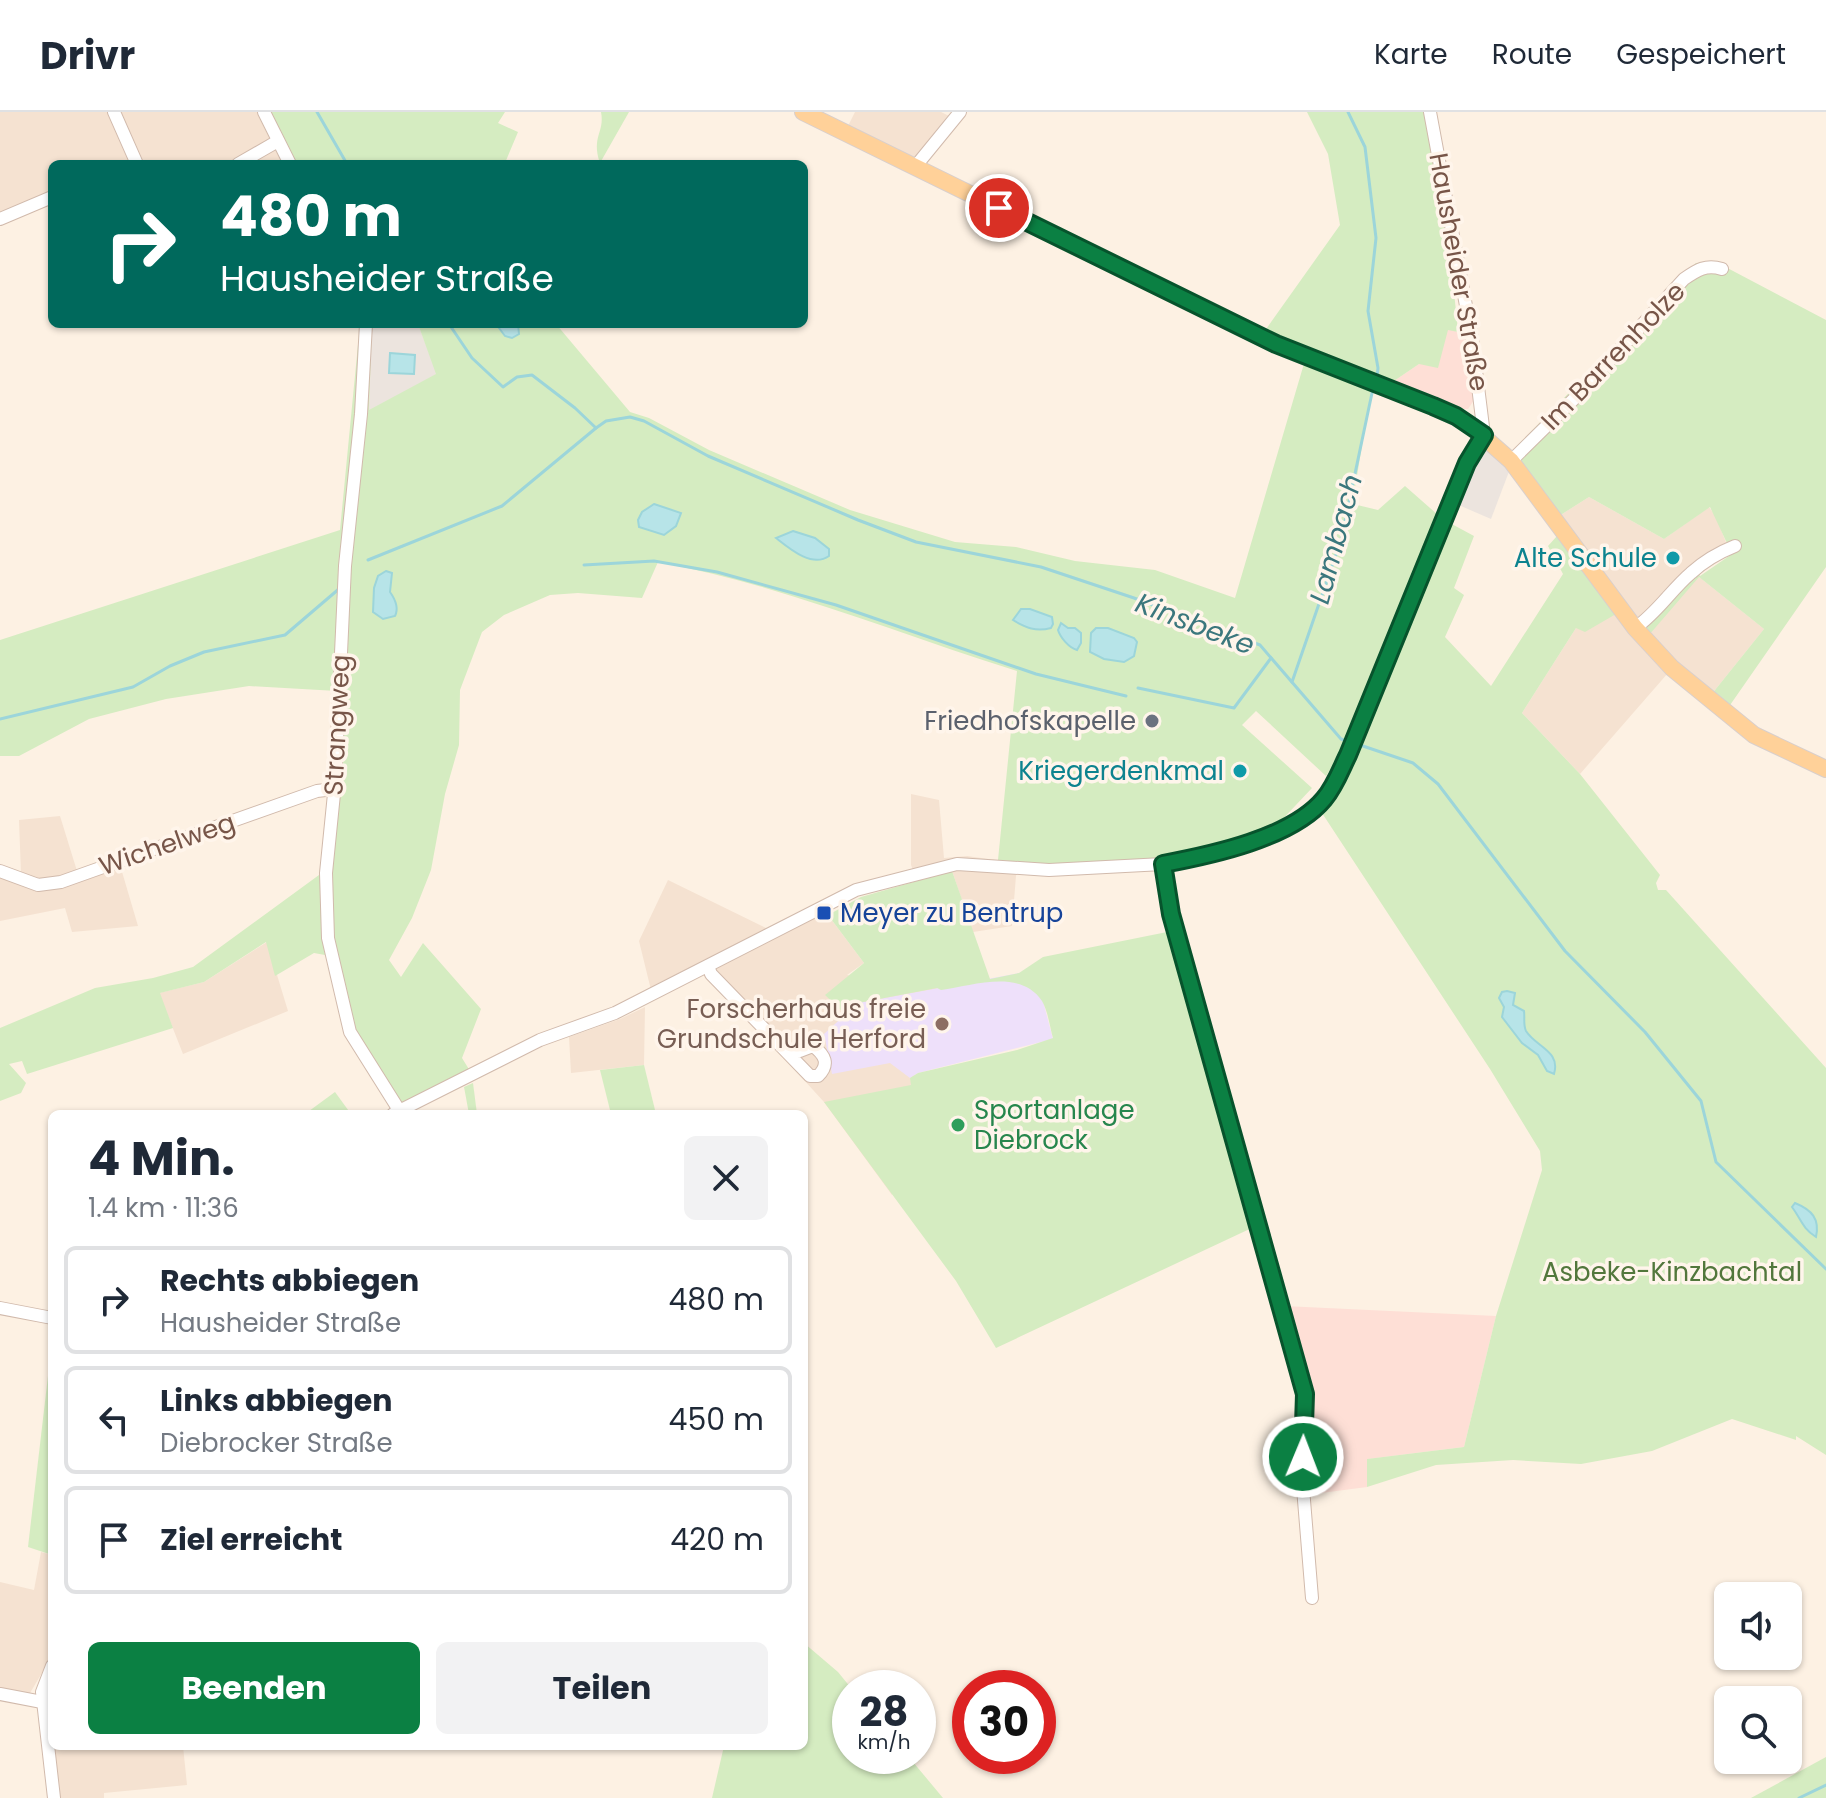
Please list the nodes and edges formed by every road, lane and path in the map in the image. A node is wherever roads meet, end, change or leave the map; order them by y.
1 (114, 112) edge
2 (264, 112) edge
3 (803, 112) edge
4 (960, 112) edge
5 (1430, 112) edge
6 (278, 141) junction
7 (134, 160) edge
8 (245, 160) edge
9 (288, 160) edge
10 (915, 167) junction
11 (48, 199) edge
12 (0, 219) edge
13 (1722, 269) dead end
14 (366, 328) edge
15 (1484, 435) junction
16 (1511, 461) junction
17 (1735, 546) dead end
18 (1635, 628) junction
19 (1826, 769) edge
20 (334, 789) junction
21 (1163, 864) junction
22 (0, 871) edge
23 (708, 966) junction
24 (787, 1052) dead end
25 (395, 1110) edge
26 (400, 1110) edge
27 (0, 1308) edge
28 (48, 1317) edge
29 (1312, 1598) dead end
30 (48, 1674) edge
31 (0, 1694) edge
32 (42, 1702) junction
33 (54, 1798) edge

1 - 7 street
2 - 6 street
3 - 10 main road
4 - 10 street
5 - 15 street, Hausheider Straße
6 - 8 street
6 - 9 street
10 - 15 main road
11 - 12 street
13 - 16 street, Im Barrenholze
14 - 20 street, Strangweg
15 - 16 main road
15 - 21 street
16 - 18 main road
17 - 18 street
18 - 19 main road
20 - 22 street, Wichelweg
20 - 25 street, Strangweg
21 - 23 street
21 - 29 street
23 - 24 street
23 - 26 street
27 - 28 street
30 - 32 street
31 - 32 street
32 - 33 street

